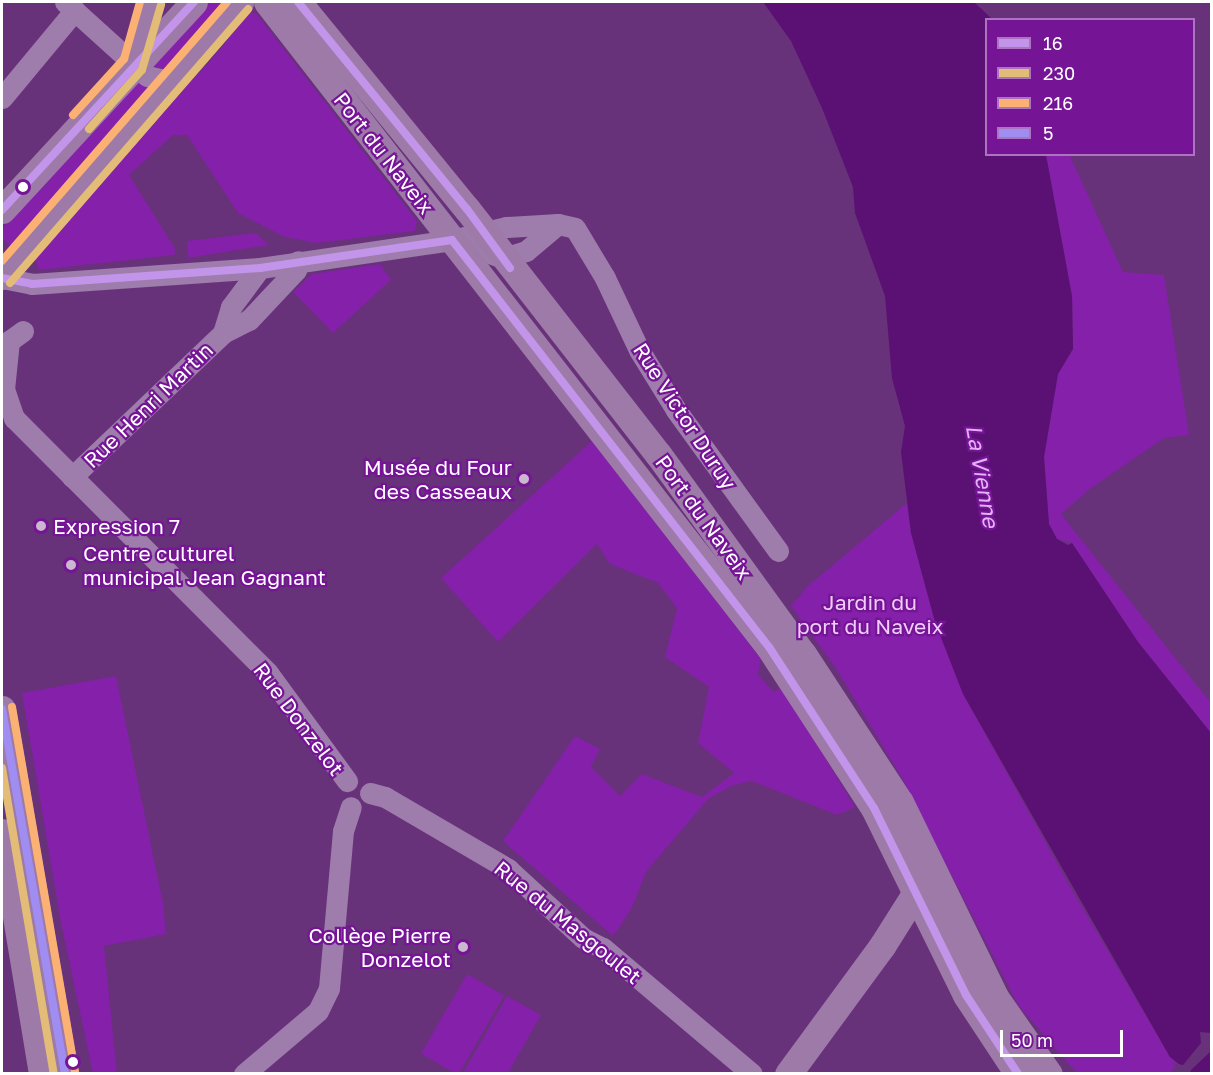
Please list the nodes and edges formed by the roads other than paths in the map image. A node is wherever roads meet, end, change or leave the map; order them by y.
1 (151, 2) edge
2 (194, 2) edge
3 (240, 2) edge
4 (267, 2) edge
5 (298, 2) edge
6 (70, 6) edge
7 (133, 64) junction
8 (173, 82) junction
9 (2, 98) edge
10 (2, 210) edge
11 (555, 218) junction
12 (486, 234) junction
13 (452, 240) junction
14 (503, 258) junction
15 (298, 261) junction
16 (260, 267) junction
17 (197, 272) junction
18 (2, 277) edge
19 (231, 307) junction
20 (23, 331) dead end
21 (223, 333) junction
22 (72, 477) junction
23 (778, 551) dead end
24 (2, 709) edge
25 (346, 781) junction
26 (370, 793) junction
27 (351, 807) junction
28 (2, 832) edge
29 (916, 892) junction
30 (937, 935) junction
31 (882, 946) junction
32 (42, 1074) edge
33 (65, 1074) edge
34 (244, 1074) edge
35 (752, 1074) edge
36 (788, 1074) edge
37 (1018, 1074) edge
38 (1049, 1074) edge

1 - 7 main road
2 - 7 main road
3 - 8 main road
4 - 13 main road, Port du Naveix
5 - 12 main road, Port du Naveix
6 - 7 street
6 - 9 street
7 - 8 street
7 - 10 main road
8 - 18 main road
11 - 12 street
11 - 14 street
11 - 23 street, Rue Victor Duruy
12 - 13 street
12 - 14 main road, Port du Naveix
13 - 14 street
13 - 15 street
13 - 29 main road, Port du Naveix
14 - 38 main road, Port du Naveix
15 - 16 street
15 - 21 street, Rue Henri Martin
16 - 17 street
16 - 19 street, Rue Henri Martin
17 - 18 street
17 - 19 street
19 - 21 street, Rue Henri Martin
20 - 22 street, Rue Donzelot
21 - 22 street, Rue Henri Martin
22 - 25 street, Rue Donzelot
24 - 33 main road
25 - 26 street
25 - 27 street
26 - 27 street
26 - 35 street, Rue du Masgoulet
27 - 34 street
28 - 32 main road
29 - 30 main road, Port du Naveix
29 - 31 main road
30 - 31 main road
30 - 37 main road, Port du Naveix
31 - 36 main road

